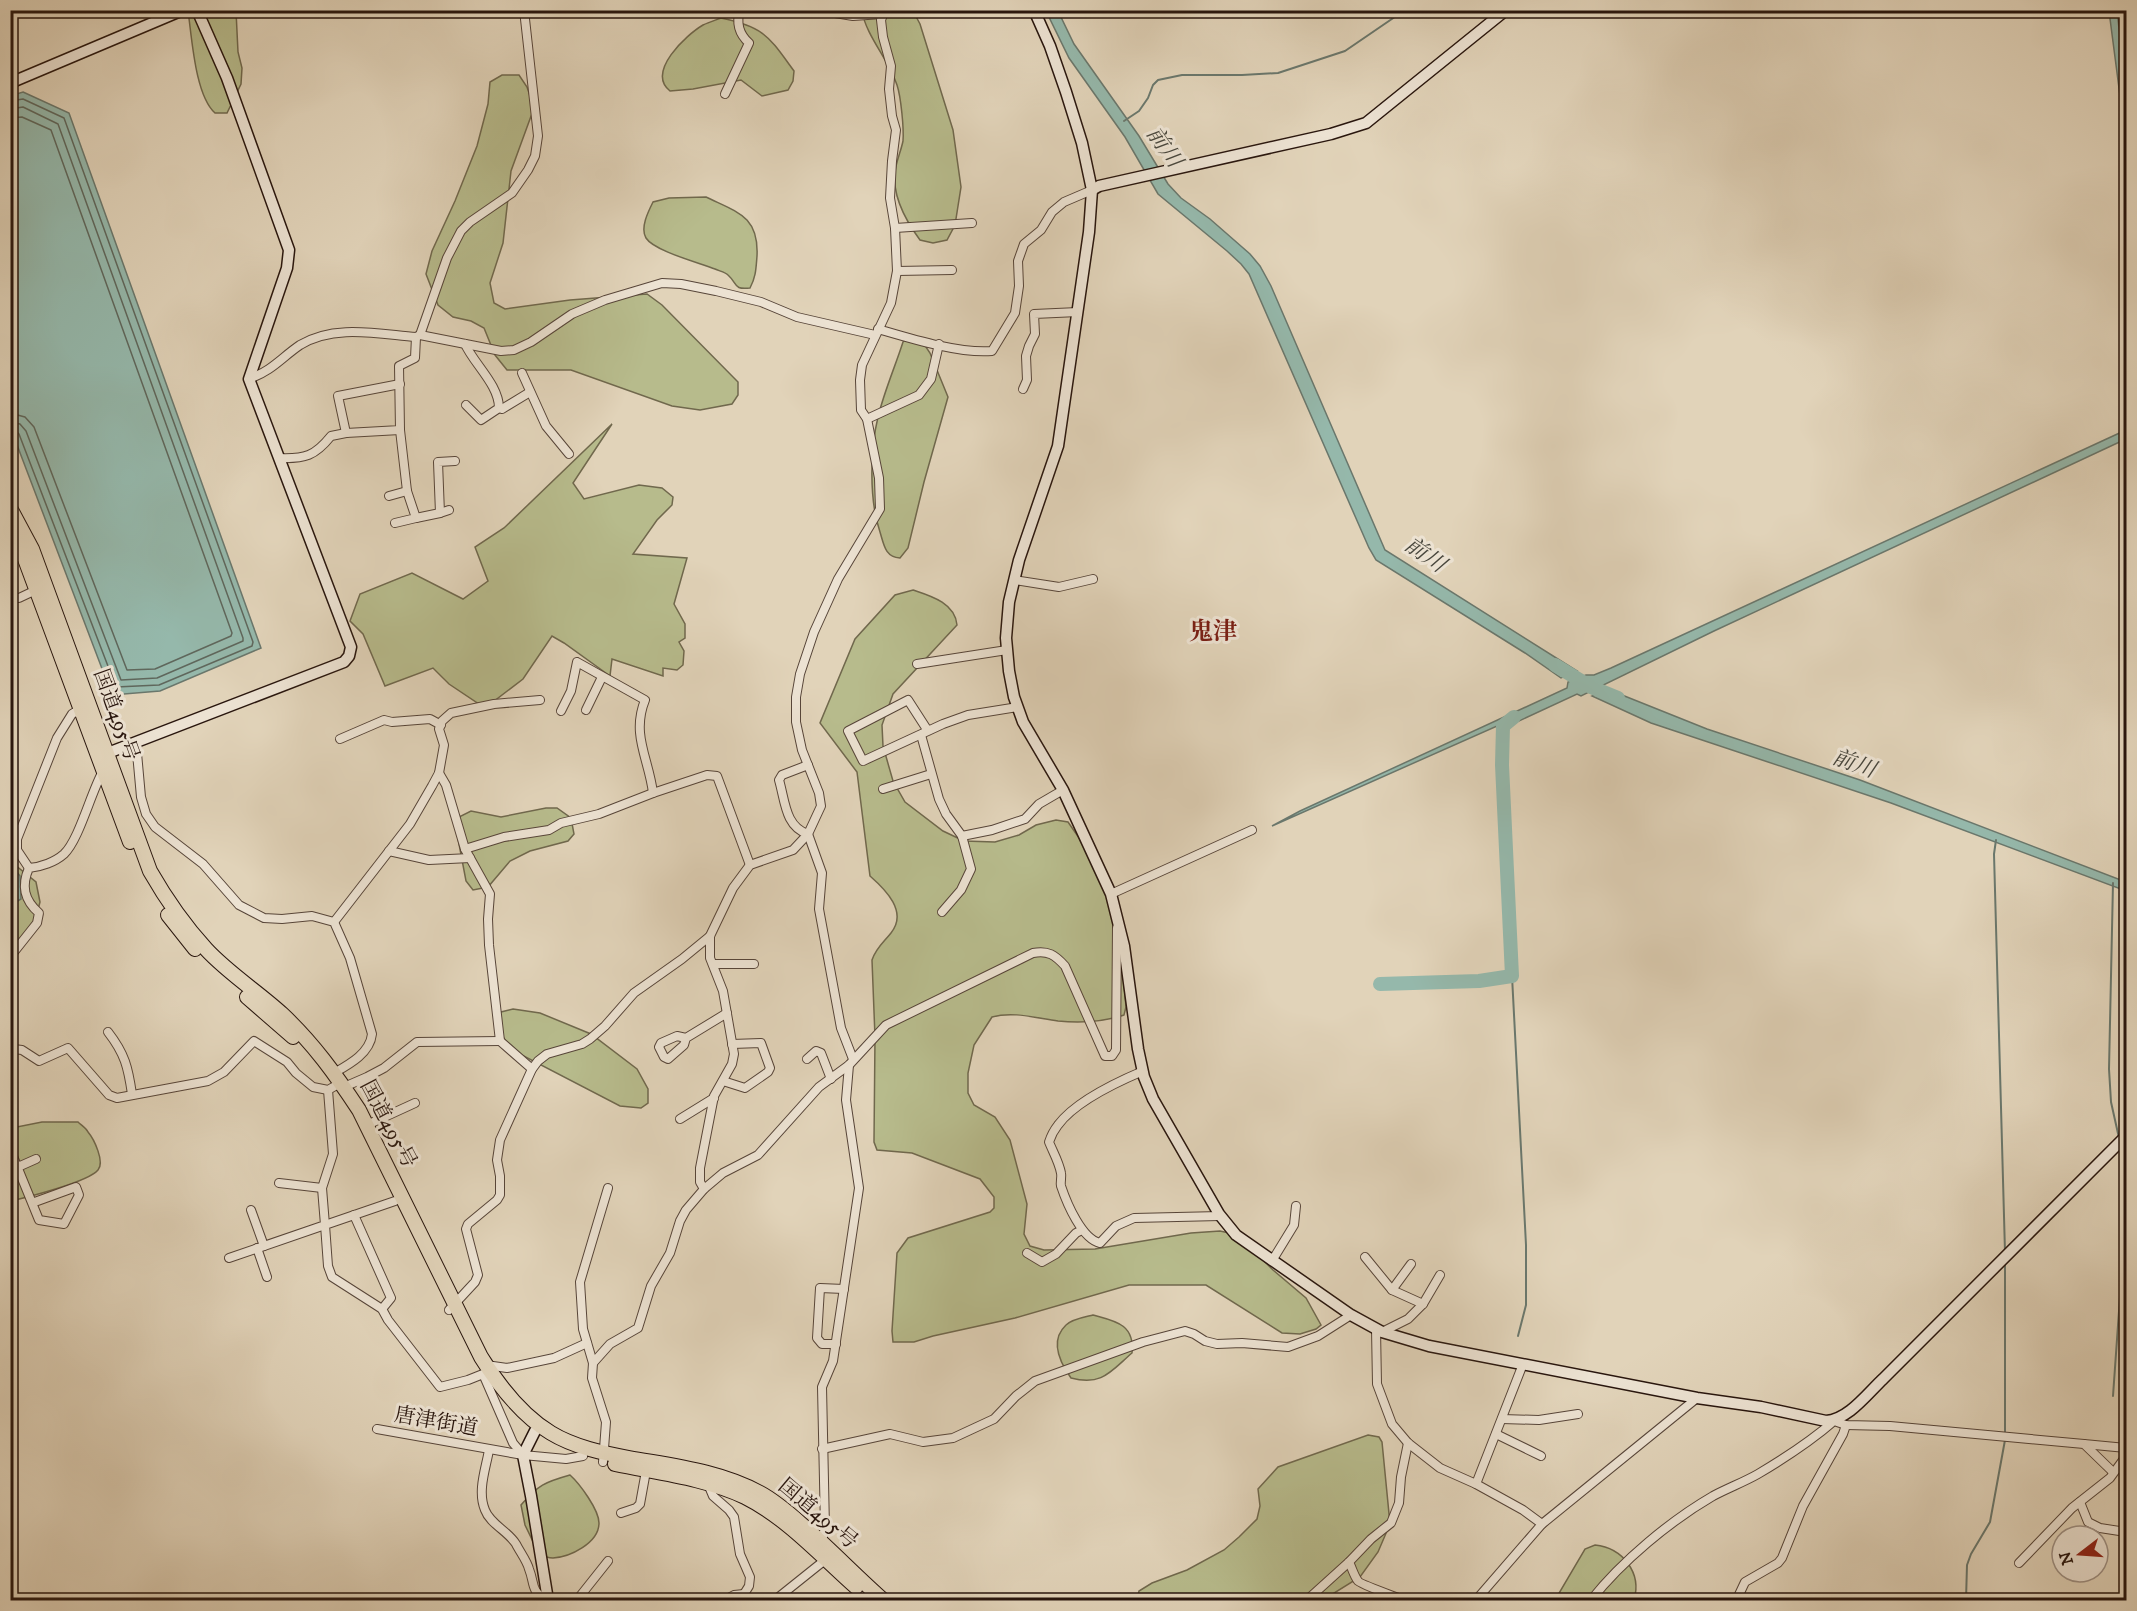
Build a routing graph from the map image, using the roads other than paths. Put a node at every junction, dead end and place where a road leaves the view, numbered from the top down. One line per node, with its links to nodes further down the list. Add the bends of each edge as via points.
1 (183, 10): 11 (street)
2 (197, 10): 24 (street, via 289,250 287,268)
3 (524, 10): 20 (street, via 538,136 535,156 512,193 461,231)
4 (740, 10): 12 (street, via 739,28 749,43)
5 (817, 10): 9 (street, via 853,16)
6 (1034, 10): 13 (street, via 1072,112)
7 (1506, 10): 13 (street, via 1366,123)
8 (2124, 10): 10 (street)
9 (884, 12): 15 (street, via 881,20 891,66 896,129 890,198)
10 (2127, 33)
11 (10, 83)
12 (725, 94)
13 (1092, 190): 18 (street); 22 (street, via 1064,202 1024,244 1018,261 1015,312 992,351)
14 (972, 223): 15 (street)
15 (895, 228): 17 (street)
16 (952, 270): 17 (street)
17 (897, 271): 19 (street, via 891,303)
18 (1078, 312): 26 (street, via 1035,314 1035,334 1026,356 1027,381); 43 (street, via 1058,446)
19 (876, 332): 21 (street, via 797,317 739,296 662,283 572,314 514,350); 22 (street); 30 (street, via 860,380 861,410)
20 (418, 336): 21 (street); 24 (street, via 326,334 298,346 266,373); 25 (street, via 415,358 399,366)
21 (465, 344): 29 (street, via 499,400)
22 (939, 344): 30 (street, via 932,379 919,395)
23 (522, 373): 27 (street)
24 (249, 379): 34 (street)
25 (400, 384): 31 (street); 32 (street, via 338,396)
26 (1023, 389)
27 (530, 392): 29 (street); 33 (street, via 546,426)
28 (466, 405): 29 (street, via 481,420)
29 (499, 408)
30 (867, 418): 59 (street, via 879,478 880,509 838,579 800,674 796,722)
31 (400, 429): 32 (street); 36 (street)
32 (346, 433): 34 (street, via 330,436 319,451 296,459)
33 (569, 454)
34 (279, 458): 57 (street, via 351,647 349,656 344,662)
35 (455, 461): 39 (street, via 438,462 445,512)
36 (407, 491): 37 (street); 39 (street)
37 (389, 496)
38 (10, 508): 58 (highway, 国道495号, via 32,549)
39 (416, 518): 40 (street)
40 (395, 523)
41 (10, 529): 44 (highway, 国道495号)
42 (1093, 579): 43 (street, via 1059,587)
43 (1014, 580): 46 (street)
44 (36, 590): 45 (street); 51 (highway, 国道495号)
45 (10, 598)
46 (1007, 650): 47 (street); 50 (street)
47 (917, 664)
48 (602, 677): 52 (street); 53 (street, via 577,662 571,691); 65 (street, via 645,700 639,716 641,744)
49 (540, 700): 54 (street, via 451,713)
50 (1018, 707): 55 (street, via 968,715); 64 (street)
51 (80, 709): 58 (highway, 国道495号); 73 (street, via 72,714 57,738 17,839 17,850)
52 (586, 710)
53 (561, 711)
54 (441, 725): 56 (street, via 430,719 384,720); 61 (street, via 444,745)
55 (924, 733): 55 (street, via 863,761 848,731 908,700); 62 (street)
56 (340, 739)
57 (136, 742): 58 (street); 77 (street, via 146,814 155,827 203,864 239,905 264,918 312,916)
58 (102, 755): 60 (highway, 国道495号); 94 (highway, 国道495号, via 150,871 165,896 207,950 318,1052)
59 (808, 765): 67 (street, via 821,806); 67 (street, via 782,775 779,780 791,823)
60 (103, 771): 73 (street, via 65,853 49,863); 94 (highway, 国道495号, via 145,880 165,911 200,955 294,1038)
61 (439, 773): 69 (street); 70 (street, via 410,824)
62 (931, 774): 63 (street); 68 (street, via 946,814)
63 (884, 789)
64 (1063, 790): 68 (street, via 1039,804 1025,819); 74 (street)
65 (653, 793): 69 (street, via 549,830 504,837); 72 (street, via 707,775 717,776)
66 (1251, 830): 74 (street)
67 (808, 834): 72 (street, via 793,850); 89 (street, via 822,873 819,909)
68 (962, 836): 75 (street, via 971,869 961,890)
69 (465, 849): 71 (street)
70 (389, 850): 71 (street, via 429,860); 77 (street)
71 (470, 858): 85 (street, via 490,894 489,945)
72 (750, 865): 78 (street, via 733,888)
73 (29, 868): 79 (street, via 24,887 26,900 39,913 37,923)
74 (1111, 894): 76 (street)
75 (942, 912)
76 (1118, 918): 89 (street, via 1116,1050 1112,1056 1105,1056 1065,966 1041,951 1002,966 886,1025); 91 (street)
77 (334, 922): 94 (street, via 350,958 372,1034 366,1050)
78 (710, 936): 80 (street); 90 (street, via 634,993 590,1039 546,1054)
79 (10, 957)
80 (713, 964): 81 (street); 82 (street)
81 (754, 964)
82 (727, 1013): 84 (street); 86 (street)
83 (108, 1032): 95 (street, via 121,1048)
84 (686, 1038)
85 (500, 1041): 90 (street); 94 (street, via 417,1042 368,1077)
86 (732, 1044): 93 (street, via 732,1064); 93 (street, via 761,1043 770,1068 745,1088)
87 (10, 1052): 95 (street, via 22,1050 39,1061 68,1048 109,1095 117,1098)
88 (807, 1059): 92 (street, via 816,1051 821,1053)
89 (851, 1062): 92 (street); 124 (street, via 846,1100 859,1188)
90 (532, 1069): 127 (street, via 500,1140 500,1195 466,1229 478,1275)
91 (1143, 1071): 113 (street, via 1153,1099); 115 (street, via 1068,1114 1049,1142 1062,1174 1061,1186)
92 (831, 1078): 107 (street, via 758,1155 723,1173)
93 (723, 1082): 96 (street)
94 (335, 1084): 95 (street, via 313,1087 287,1062 254,1041 224,1072 208,1081); 99 (highway, 国道495号); 105 (street, via 333,1154); 108 (highway, 国道495号)
95 (132, 1094)
96 (714, 1098): 98 (street); 107 (street, via 700,1168)
97 (415, 1103): 99 (street)
98 (680, 1119)
99 (367, 1125): 127 (highway, 国道495号)
100 (2127, 1136): 139 (street, via 1883,1379)
101 (10, 1149): 103 (street)
102 (36, 1160): 103 (street)
103 (18, 1167): 109 (street)
104 (279, 1183): 105 (street)
105 (322, 1188): 114 (street)
106 (608, 1188): 131 (street, via 580,1282)
107 (704, 1189): 133 (street, via 680,1221 670,1253 651,1286 638,1328 610,1344)
108 (395, 1201): 112 (street); 127 (highway, 国道495号)
109 (32, 1203): 109 (street, via 39,1220 64,1224 79,1195 76,1187)
110 (1296, 1206): 120 (street, via 1294,1225)
111 (251, 1209): 116 (street)
112 (354, 1215): 114 (street); 128 (street, via 391,1298)
113 (1220, 1216): 115 (street, via 1134,1218 1116,1226 1100,1243); 120 (street, via 1236,1235)
114 (325, 1225): 116 (street); 128 (street, via 332,1277)
115 (1082, 1230): 117 (street, via 1042,1262)
116 (260, 1247): 119 (street); 123 (street)
117 (1027, 1253)
118 (1365, 1257): 125 (street)
119 (229, 1258)
120 (1272, 1261): 129 (street)
121 (1411, 1264): 125 (street)
122 (1440, 1275): 126 (street)
123 (267, 1277)
124 (844, 1289): 132 (street); 132 (street, via 820,1288 817,1338 822,1344)
125 (1392, 1290): 126 (street)
126 (1423, 1304): 130 (street, via 1408,1319)
127 (453, 1307): 135 (highway, 国道495号)
128 (382, 1309): 135 (street, via 440,1387 468,1380)
129 (1351, 1315): 130 (street); 147 (street, via 1318,1336 1288,1347 1217,1344 1185,1331 1035,1381 994,1419 953,1438 923,1442 890,1434)
130 (1379, 1330): 134 (street, via 1429,1346); 144 (street, via 1377,1384 1392,1424)
131 (587, 1343): 133 (street); 135 (street, via 554,1358)
132 (836, 1344): 147 (street, via 822,1387)
133 (593, 1363): 153 (street, via 592,1378 606,1422)
134 (1524, 1364): 136 (street); 138 (street)
135 (485, 1370): 142 (highway, 国道495号, via 494,1391); 149 (street, via 513,1443); 153 (highway, 国道495号, via 535,1422)
136 (1697, 1398): 139 (street); 160 (street)
137 (1578, 1414): 138 (street, via 1539,1420)
138 (1502, 1419): 143 (street)
139 (1834, 1421): 140 (street); 178 (street, via 1795,1451 1712,1497 1666,1529 1633,1555)
140 (1846, 1425): 145 (street); 168 (street, via 1803,1506 1782,1558 1745,1582)
141 (377, 1429): 148 (street, 唐津街道)
142 (535, 1431): 149 (street); 150 (highway, 国道495号)
143 (1496, 1434): 151 (street); 157 (street)
144 (1408, 1443): 157 (street, via 1440,1468); 165 (street, via 1399,1503 1391,1523)
145 (2084, 1444): 146 (street); 155 (street)
146 (2127, 1448)
147 (822, 1449): 162 (street, via 825,1528)
148 (489, 1450): 149 (street, 唐津街道); 169 (street, via 482,1495 485,1510 516,1544 533,1587 538,1596)
149 (523, 1455): 150 (street, 唐津街道, via 566,1459); 169 (street)
150 (582, 1456): 153 (highway, 国道495号)
151 (1541, 1456)
152 (2127, 1456): 155 (street)
153 (603, 1457): 154 (highway, 国道495号); 162 (highway, 国道495号, via 700,1470 730,1479 761,1493)
154 (646, 1471): 156 (highway, 国道495号); 159 (street, via 640,1504)
155 (2113, 1472): 158 (street)
156 (708, 1484): 163 (highway, 国道495号, via 745,1497 767,1510); 167 (street, via 713,1496 734,1517 740,1554 750,1577)
157 (1476, 1484): 160 (street)
158 (2080, 1502): 161 (street, via 2088,1522); 166 (street)
159 (621, 1513)
160 (1542, 1524): 177 (street)
161 (2127, 1532)
162 (820, 1541): 163 (street); 174 (highway, 国道495号)
163 (825, 1560): 172 (street); 173 (highway, 国道495号)
164 (608, 1562): 170 (street)
165 (1349, 1562): 175 (street); 176 (street, via 1358,1582)
166 (2019, 1563)
167 (747, 1597): 171 (street, via 734,1595)
168 (1737, 1599)
169 (547, 1600)
170 (577, 1600)
171 (725, 1600)
172 (775, 1600)
173 (871, 1600)
174 (883, 1600)
175 (1307, 1600)
176 (1404, 1600)
177 (1476, 1600)
178 (1591, 1600)

